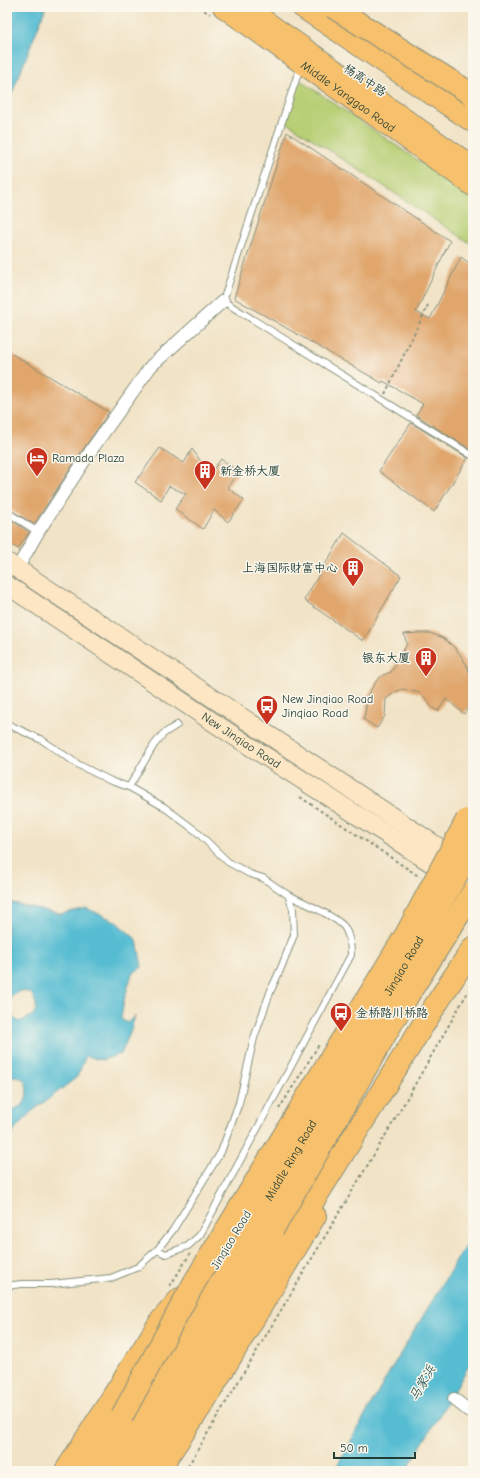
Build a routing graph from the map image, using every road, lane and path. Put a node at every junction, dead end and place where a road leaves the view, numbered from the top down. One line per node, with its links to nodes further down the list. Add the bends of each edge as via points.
1 (223, 7): 7 (main road, Middle Yanggao Road)
2 (244, 7): 12 (highway)
3 (258, 7): 11 (highway, 杨高中路)
4 (303, 7): 10 (highway)
5 (321, 7): 6 (main road)
6 (338, 11): 8 (highway, bridge); 9 (main road, via 415,70)
7 (301, 63): 13 (main road, Middle Yanggao Road); 14 (lane)
8 (473, 95)
9 (473, 105)
10 (473, 121)
11 (473, 150)
12 (473, 168)
13 (473, 186)
14 (223, 301): 16 (lane); 19 (street, via 151,366 92,449)
15 (428, 305): 16 (path)
16 (382, 400): 17 (lane)
17 (473, 456)
18 (7, 512): 19 (lane)
19 (38, 532): 20 (street)
20 (10, 575): 28 (street, New Jinqiao Road); 29 (street, New Jinqiao Road, via 234,736 436,866)
21 (7, 724): 23 (lane, via 42,740 78,765)
22 (176, 724): 23 (lane, via 154,745)
23 (129, 787): 30 (lane, via 164,807 196,831 228,862 263,878)
24 (473, 809): 32 (highway, bridge)
25 (473, 826): 28 (main road)
26 (473, 836): 32 (highway, bridge)
27 (473, 847): 44 (highway, Middle Ring Road, bridge, via 260,1213)
28 (468, 865): 29 (main road)
29 (464, 889): 31 (street, New Jinqiao Road); 42 (main road, Jinqiao Road, via 351,1045 200,1291); 45 (highway, Middle Ring Road, bridge, via 408,995 273,1229)
30 (288, 895): 36 (lane, via 293,909 294,935 254,1038 239,1103 221,1152 173,1230); 36 (lane, via 319,909 344,926 350,941 351,955 200,1235 188,1246 166,1254)
31 (473, 898)
32 (407, 933): 37 (highway, bridge)
33 (473, 948): 46 (highway)
34 (473, 955): 47 (main road, via 203,1405)
35 (473, 983): 48 (path, via 394,1121)
36 (157, 1250): 38 (lane, via 138,1267 111,1278)
37 (194, 1283): 41 (highway, bridge, via 161,1321); 43 (highway, bridge, via 122,1416)
38 (7, 1286)
39 (454, 1399): 40 (street)
40 (473, 1414)
41 (66, 1471)
42 (80, 1471)
43 (99, 1471)
44 (103, 1471)
45 (127, 1471)
46 (146, 1471)
47 (159, 1471)
48 (185, 1471)

